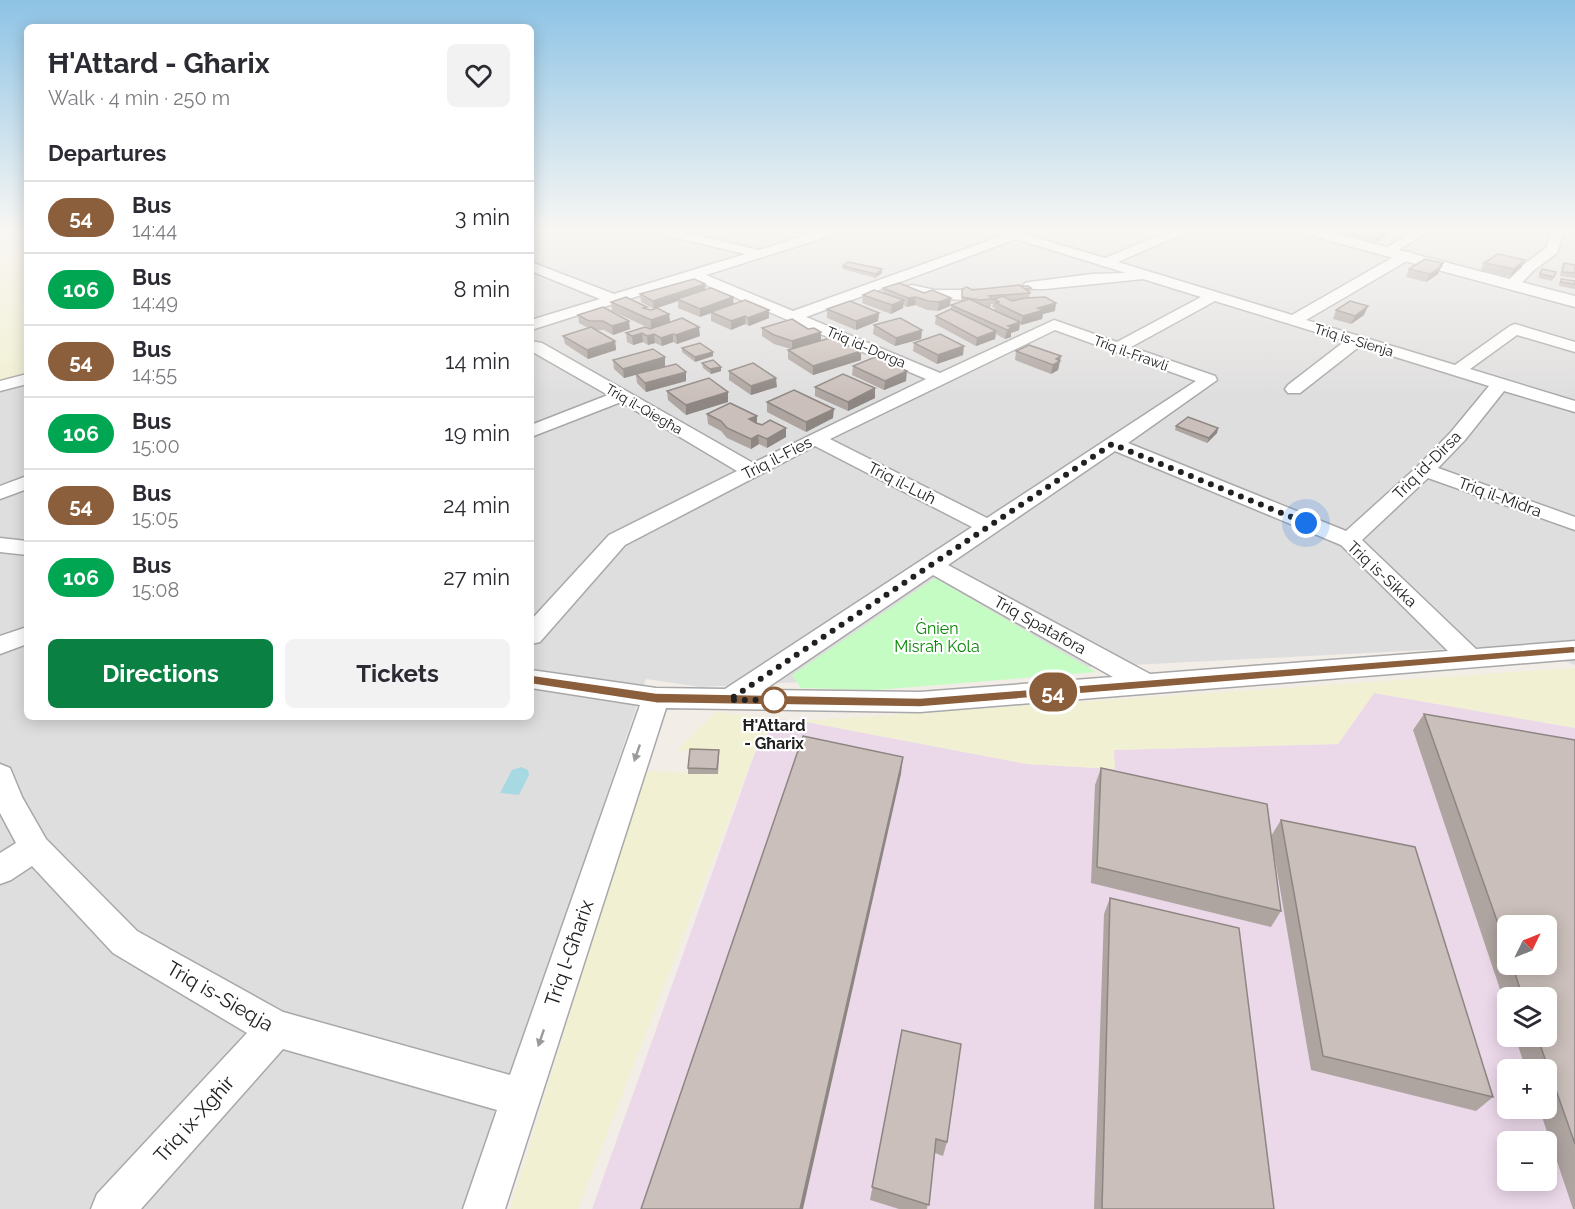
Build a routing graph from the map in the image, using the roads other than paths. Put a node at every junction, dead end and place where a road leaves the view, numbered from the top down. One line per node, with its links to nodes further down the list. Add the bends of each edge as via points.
1 (579, 285): 13 (street)
2 (656, 285): 13 (street)
3 (720, 285): 15 (street, Triq id-Dorga)
4 (878, 285): 15 (street)
5 (902, 285): 11 (street, via 924,294)
6 (1041, 285): 10 (street)
7 (1184, 285): 12 (street, Triq is-Sienja)
8 (1354, 285): 16 (street)
9 (1514, 285): 14 (street)
10 (1030, 286)
11 (981, 294)
12 (1215, 295): 16 (street, Triq is-Sienja); 22 (street)
13 (613, 299): 17 (street)
14 (1575, 302)
15 (795, 316): 25 (street, Triq id-Dorga)
16 (1293, 321): 19 (street, Triq is-Sienja)
17 (535, 324)
18 (1054, 325): 22 (street, Triq il-Frawli); 25 (street, Triq il-Fies)
19 (1356, 341): 23 (street, Triq is-Sienja); 28 (street)
20 (534, 347): 29 (street, Triq il-Qiegħa)
21 (1575, 347): 23 (street, via 1515,329)
22 (1118, 348): 33 (street, Triq il-Frawli, via 1209,380)
23 (1457, 371): 26 (street, Triq is-Sienja)
24 (24, 379): 27 (street)
25 (940, 379): 32 (street, Triq il-Fies)
26 (1500, 384): 30 (street, Triq is-Sienja); 34 (street, Triq id-Dirsa)
27 (0, 386)
28 (1294, 389)
29 (621, 396): 31 (street); 35 (street, Triq il-Qiegħa)
30 (1575, 407)
31 (534, 430)
32 (815, 438): 35 (street, Triq il-Fies); 39 (street, Triq il-Luħ)
33 (1112, 444): 39 (street); 40 (street, Triq is-Sikka)
34 (1425, 470): 38 (street, Triq il-Midra); 40 (street, Triq id-Dirsa)
35 (752, 471): 44 (street, Triq il-Fies, via 617,540)
36 (24, 481): 37 (street)
37 (0, 493)
38 (1575, 524)
39 (988, 527): 43 (street)
40 (1349, 540): 48 (street, Triq is-Sikka)
41 (0, 545): 42 (street)
42 (24, 548)
43 (932, 565): 50 (street, Triq Spatafora); 52 (street)
44 (534, 633)
45 (24, 636): 46 (street)
46 (0, 645)
47 (1575, 650): 48 (street)
48 (1470, 659): 50 (street)
49 (534, 679): 51 (street)
50 (1148, 685): 52 (street, via 920,702)
51 (656, 698): 52 (street); 57 (street, Triq l-Għarix, one-way to 57)
52 (729, 700)
53 (0, 776): 54 (street, Triq is-Sieqja, via 8,800)
54 (35, 848): 55 (street); 56 (street, Triq is-Sieqja, via 125,942)
55 (0, 870)
56 (276, 1029): 57 (street, Triq is-Sieqja); 58 (street, Triq ix-Xgħir)
57 (520, 1098): 59 (street, Triq l-Għarix)
58 (112, 1209)
59 (484, 1209)

